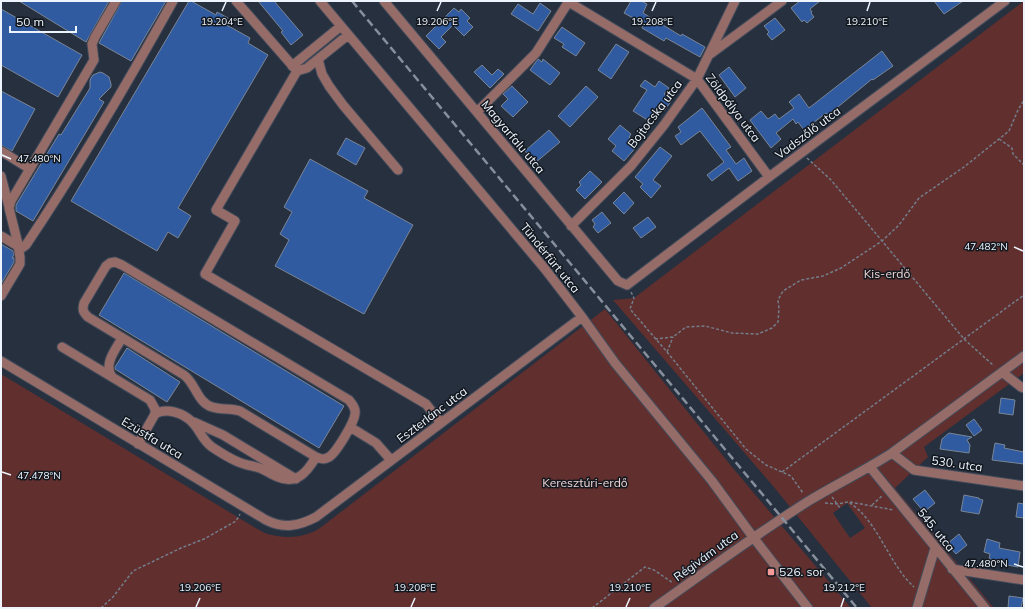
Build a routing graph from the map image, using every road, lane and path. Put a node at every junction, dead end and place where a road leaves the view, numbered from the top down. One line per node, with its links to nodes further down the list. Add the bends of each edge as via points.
1 (116, 1): 22 (street, via 92,44 94,60)
2 (173, 1): 30 (street, via 52,206 26,245 22,248)
3 (236, 1): 14 (street)
4 (320, 1): 10 (street, Tündérfürt utca)
5 (384, 1): 17 (street, Magyarfalu utca)
6 (568, 1): 15 (street, Zöldpálya utca); 17 (street, via 536,52)
7 (735, 1): 12 (street, Bojtocska utca)
8 (782, 1): 12 (street)
9 (1005, 1): 20 (street, Vadszőlő utca)
10 (341, 26): 11 (street, Tündérfürt utca); 14 (street)
11 (348, 35): 13 (street); 34 (street, Tündérfürt utca)
12 (708, 56): 15 (street, Bojtocska utca)
13 (318, 59): 14 (street, via 306,68); 23 (street, via 329,86)
14 (295, 69): 48 (street, via 216,210 235,221 205,274 426,404)
15 (697, 79): 25 (street, Zöldpálya utca); 27 (street, Bojtocska utca, via 631,166)
16 (1024, 100): 18 (path, via 1009,132)
17 (477, 112): 27 (street, Magyarfalu utca)
18 (999, 139): 21 (path, via 1012,148 1012,154); 29 (path, via 920,198 899,225)
19 (1, 151): 22 (street)
20 (801, 153): 25 (street, Vadszőlő utca); 29 (path, via 831,180)
21 (1024, 165)
22 (30, 168): 26 (street, via 12,197)
23 (398, 170)
24 (1, 176): 26 (street)
25 (769, 177): 31 (street, Vadszőlő utca)
26 (9, 208): 30 (street)
27 (572, 226): 31 (street, Magyarfalu utca, via 618,281)
28 (1, 236): 30 (street)
29 (882, 241): 35 (path, via 841,268 823,276 801,280 783,291 778,300 778,322 772,328 758,334 732,334 706,326 686,327); 38 (path)
30 (18, 246): 33 (street, via 20,264)
31 (627, 285): 37 (path, via 634,298 630,309)
32 (1024, 295): 38 (path)
33 (1, 296)
34 (582, 317): 48 (street, Eszterlánc utca); 68 (street, Tündérfürt utca, via 615,363 708,475)
35 (673, 336): 37 (path); 40 (path)
36 (122, 338): 44 (street, via 109,363 108,369); 49 (street, via 88,317 82,308 106,266 115,262 348,400 353,405 355,413); 52 (street, via 184,375 200,398 212,407 240,411)
37 (655, 339): 40 (path)
38 (964, 339): 43 (path); 55 (path)
39 (62, 347): 44 (street)
40 (667, 352): 55 (path, via 746,449 766,465)
41 (1024, 356): 43 (street)
42 (1, 362): 50 (street, Ezüstfa utca)
43 (1002, 372): 45 (street); 51 (street)
44 (112, 377): 46 (street, via 150,400 155,409)
45 (1024, 388)
46 (154, 414): 47 (street, via 166,410 176,412); 50 (street)
47 (192, 422): 56 (street, via 223,435); 56 (street, via 205,442 236,462 262,469 278,478)
48 (441, 423): 53 (street, Eszterlánc utca)
49 (350, 427): 52 (street, via 334,453 328,458); 53 (street, via 376,443)
50 (138, 444): 64 (street, Ezüstfa utca)
51 (892, 453): 54 (street); 57 (street, 530. utca, via 914,470)
52 (316, 457): 56 (street, via 309,468)
53 (391, 460): 67 (street, Eszterlánc utca, via 316,517)
54 (870, 467): 58 (street, 545. utca); 59 (street)
55 (782, 472): 60 (path, via 791,476)
56 (296, 479)
57 (1024, 486)
58 (888, 490): 63 (path); 66 (street, 545. utca)
59 (827, 491): 60 (street); 62 (path)
60 (809, 501): 62 (path); 68 (street)
61 (848, 502): 62 (path); 63 (path); 73 (path, via 867,519 904,578)
62 (837, 504): 65 (path)
63 (872, 505): 66 (path)
64 (243, 507): 67 (street, Ezüstfa utca, via 272,523); 74 (path, via 236,521 204,539 133,571)
65 (840, 508)
66 (906, 511): 69 (street, 545. utca)
67 (293, 526)
68 (753, 537): 72 (street, Régivám utca); 77 (street, Tündérfürt utca)
69 (934, 548): 70 (street, 545. utca); 73 (street)
70 (952, 569): 71 (street); 79 (street, 545. utca)
71 (1024, 580)
72 (679, 590): 75 (path, via 654,570 645,567); 76 (street, Régivám utca)
73 (922, 590): 78 (street)
74 (101, 608)
75 (592, 608)
76 (654, 608)
77 (808, 608)
78 (917, 608)
79 (985, 608)

